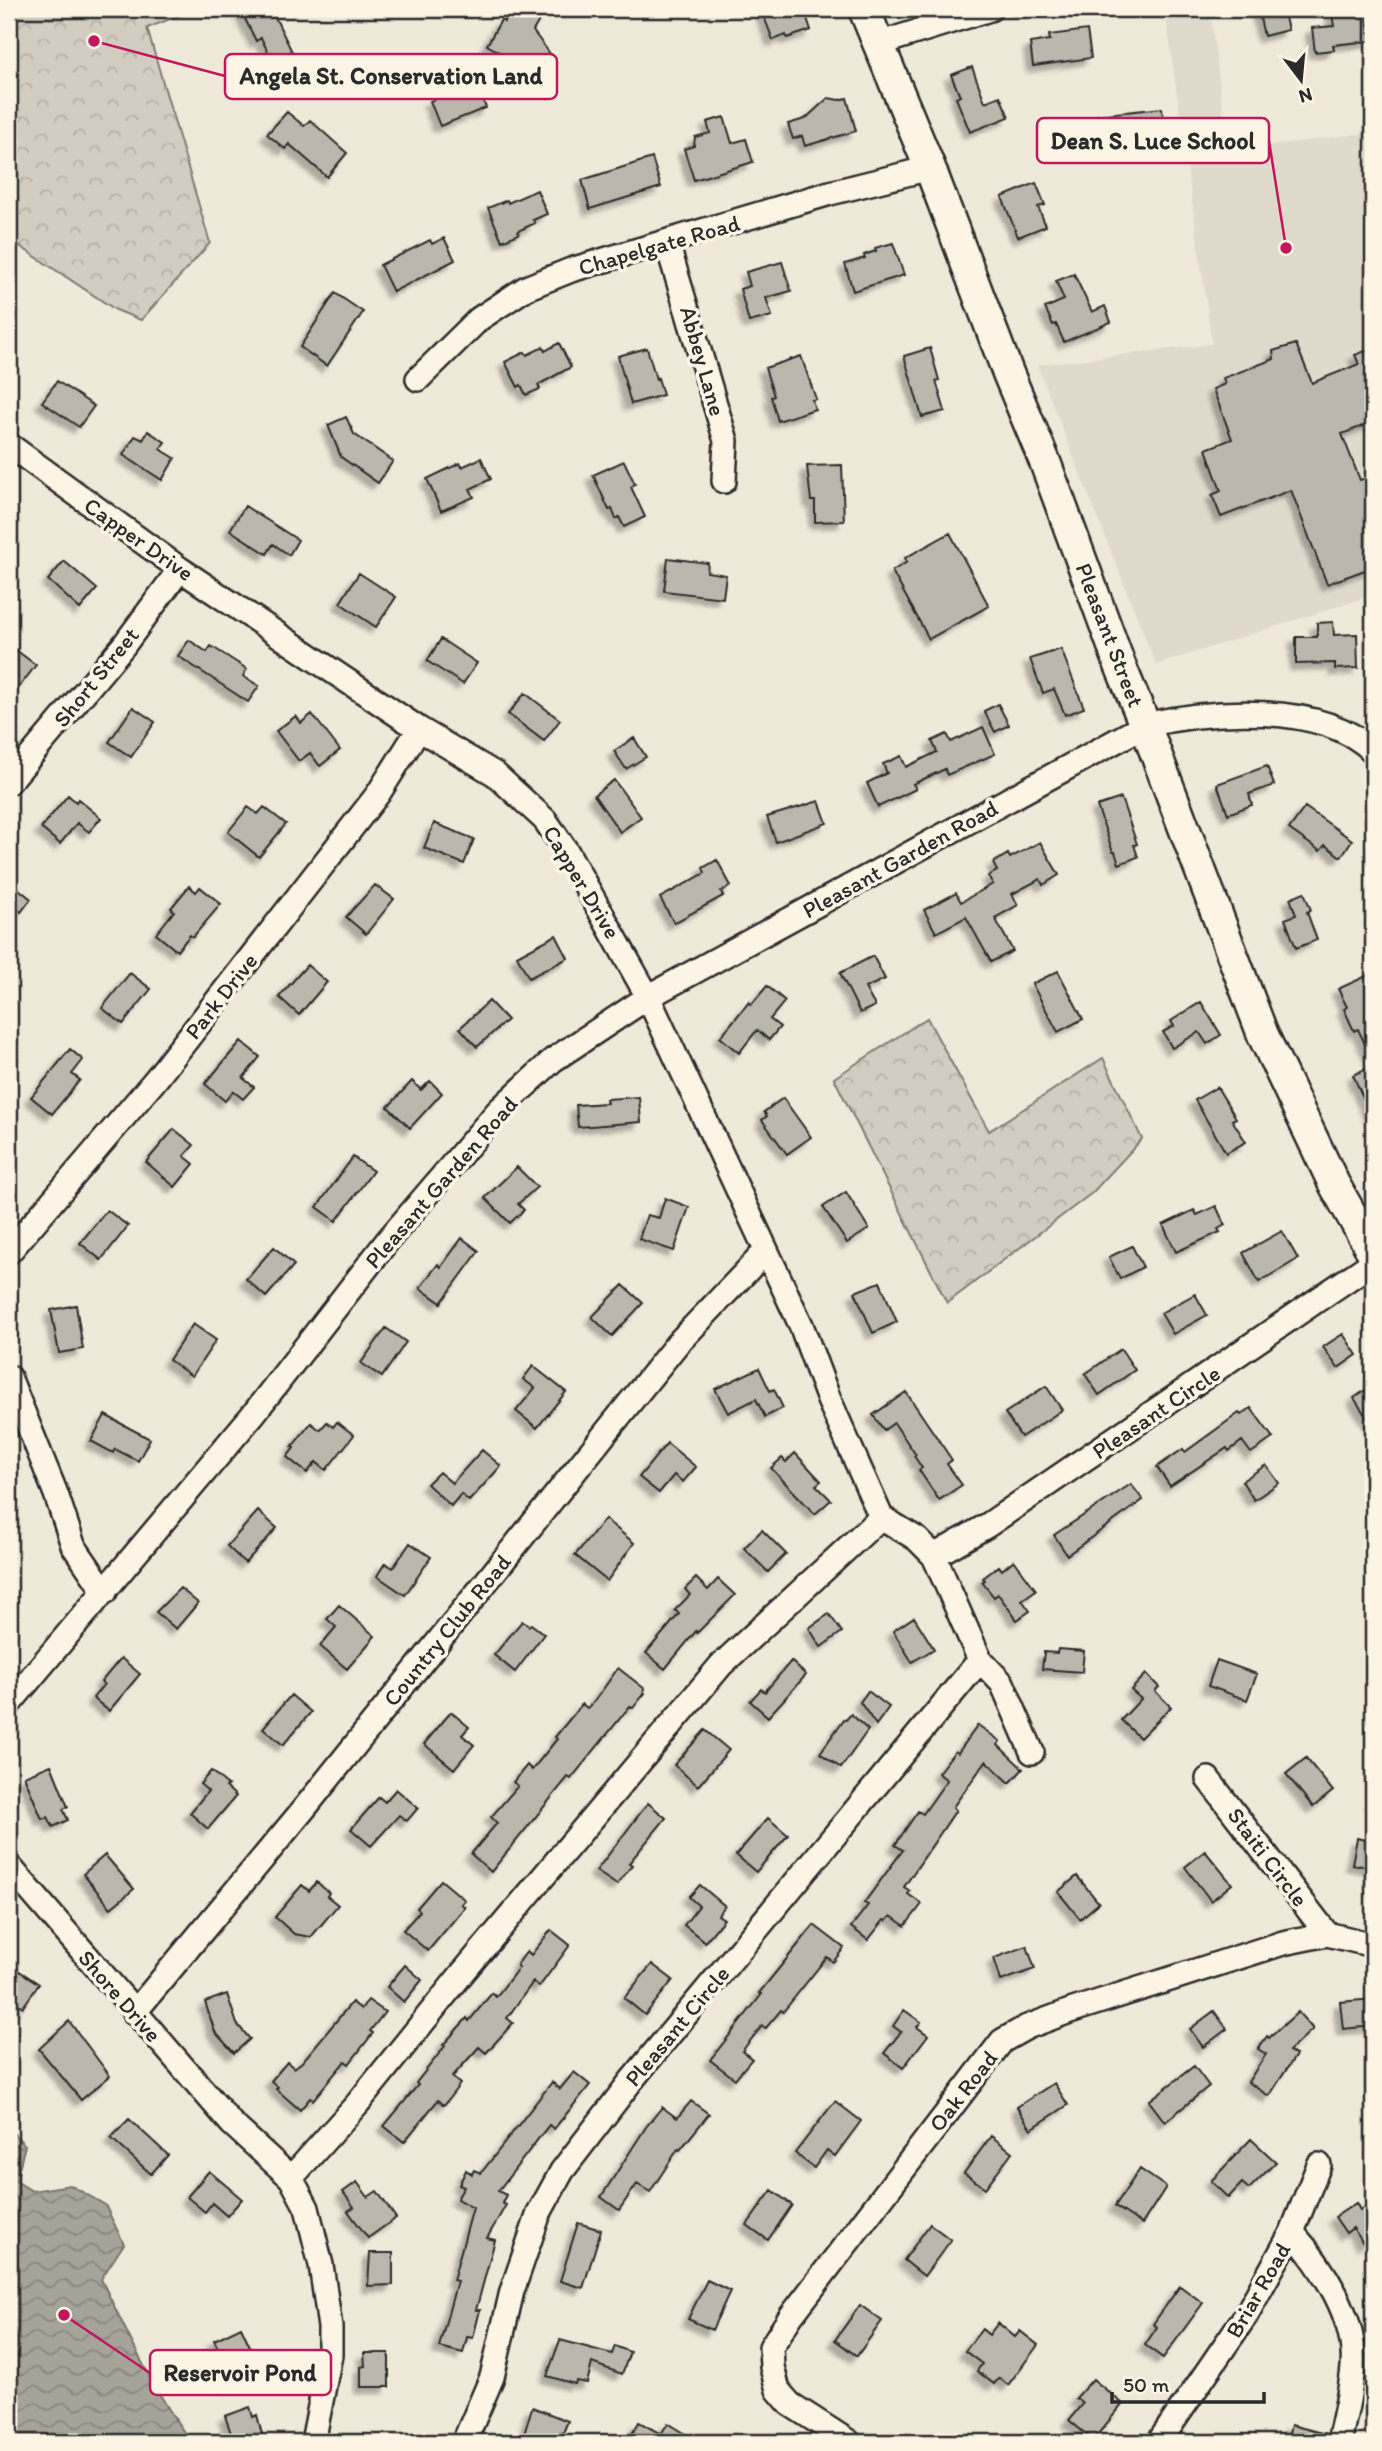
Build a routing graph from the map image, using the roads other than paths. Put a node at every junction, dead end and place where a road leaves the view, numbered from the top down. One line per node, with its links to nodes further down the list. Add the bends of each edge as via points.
1 (864, 9): 3 (main road, Pleasant Street)
2 (989, 9): 3 (street)
3 (878, 44): 4 (main road, Pleasant Street)
4 (930, 168): 5 (street, Chapelgate Road); 10 (main road, Pleasant Street)
5 (667, 243): 6 (street, Chapelgate Road, via 526,288 479,319); 8 (street, Abbey Lane, via 726,441)
6 (418, 379)
7 (9, 446): 9 (street, Capper Drive)
8 (724, 481)
9 (180, 569): 11 (street, Capper Drive); 13 (street, Short Street, via 124,645)
10 (1145, 725): 12 (street, Pleasant Garden Road, via 1224,712 1271,715 1321,722 1361,739); 14 (street, Pleasant Garden Road); 17 (main road, Pleasant Street, via 1263,1035 1334,1184)
11 (419, 729): 14 (street, Capper Drive, via 495,774 545,820); 15 (street, Park Drive, via 378,794 165,1068)
12 (1373, 751)
13 (9, 782)
14 (648, 997): 16 (street, Capper Drive); 22 (street, Pleasant Garden Road, via 554,1060 498,1111 388,1240 255,1412)
15 (9, 1252)
16 (765, 1252): 20 (street, Capper Drive, via 801,1325); 30 (street, Country Club Road, via 677,1344)
17 (1373, 1253)
18 (1373, 1262): 21 (street, Pleasant Circle, via 988,1525)
19 (9, 1377): 22 (street, via 73,1545)
20 (881, 1517): 21 (street, via 917,1539); 32 (street, via 722,1665)
21 (934, 1556): 23 (street)
22 (105, 1592): 24 (street, Pleasant Garden Road)
23 (980, 1660): 25 (street, via 1002,1683); 35 (street, Pleasant Circle, via 631,2081 562,2171 539,2213 512,2291 492,2377)
24 (9, 1704)
25 (1032, 1752)
26 (1208, 1779): 28 (street, Staiti Circle)
27 (9, 1866): 30 (street, Shore Drive)
28 (1327, 1934): 29 (street, Oak Road); 36 (street, Oak Road, via 1283,1943 1070,2011 1002,2041 771,2347 778,2390 790,2404)
29 (1373, 1945)
30 (134, 2013): 32 (street, Shore Drive, via 232,2124)
31 (1319, 2165): 33 (street, Briar Road)
32 (291, 2178): 34 (street, via 307,2208 330,2327 330,2355)
33 (1293, 2232): 37 (street, Briar Road, via 1246,2315); 38 (street, via 1315,2258 1337,2297 1350,2337 1353,2366)
34 (313, 2442)
35 (464, 2442)
36 (849, 2442)
37 (1159, 2442)
38 (1339, 2442)

